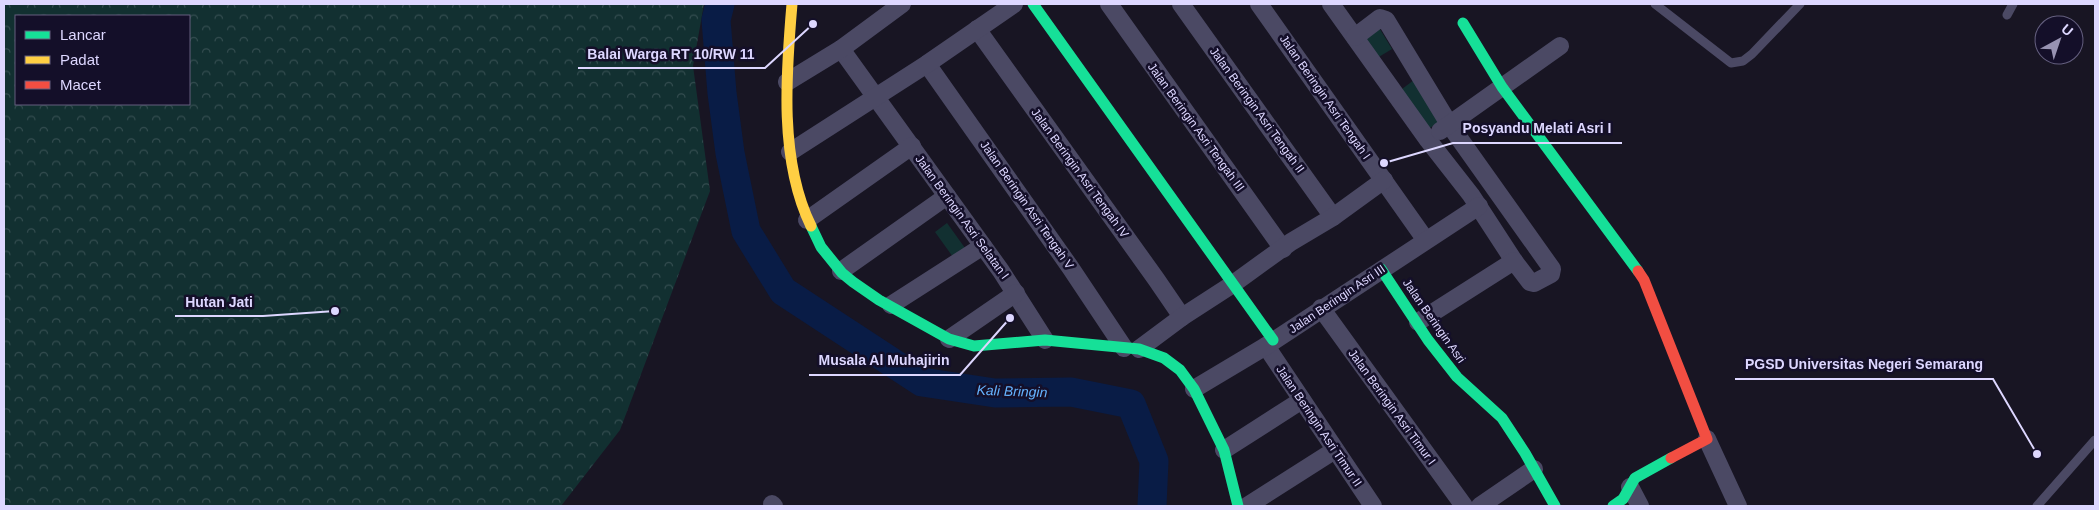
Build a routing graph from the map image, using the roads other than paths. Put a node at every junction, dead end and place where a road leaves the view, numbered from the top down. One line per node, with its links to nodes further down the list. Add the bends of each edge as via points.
1 (792, 4): 19 (street)
2 (902, 4): 17 (street)
3 (1014, 4): 14 (street)
4 (1033, 4): 38 (street)
5 (1109, 4): 34 (street, Jalan Beringin Asri Tengah III)
6 (1181, 4): 30 (street, Jalan Beringin Asri Tengah II)
7 (1259, 4): 26 (street, Jalan Beringin Asri Tengah I)
8 (1332, 4): 15 (street)
9 (1655, 4): 10 (lane, via 1731,63 1743,61 1752,54)
10 (1800, 4)
11 (2013, 4): 12 (lane)
12 (2007, 15)
13 (1463, 23): 20 (street)
14 (977, 29): 18 (street); 42 (street, Jalan Beringin Asri Tengah IV)
15 (1355, 37): 22 (street, via 1380,18 1386,20); 23 (street)
16 (1560, 46): 20 (street)
17 (841, 49): 19 (street); 21 (street, Jalan Beringin Asri Selatan I)
18 (927, 64): 21 (street); 47 (street, Jalan Beringin Asri Tengah V)
19 (787, 82): 25 (street)
20 (1502, 87): 22 (street); 50 (street, via 1644,280)
21 (877, 97): 24 (street, Jalan Beringin Asri Selatan I); 25 (street)
22 (1449, 124): 23 (street); 27 (street)
23 (1428, 140): 29 (street)
24 (912, 146): 28 (street, Jalan Beringin Asri Selatan I); 31 (street)
25 (790, 152): 31 (street)
26 (1384, 180): 30 (street); 32 (street, Jalan Beringin Asri Tengah I)
27 (1490, 182): 29 (street, Jalan Beringin Asri III); 35 (street, via 1552,271 1539,281 1530,282)
28 (947, 196): 33 (street, Jalan Beringin Asri Selatan I); 37 (street)
29 (1475, 200): 32 (street, Jalan Beringin Asri III); 35 (street)
30 (1333, 217): 34 (street)
31 (807, 220): 37 (street)
32 (1425, 240): 36 (street, Jalan Beringin Asri III)
33 (983, 246): 39 (street, Jalan Beringin Asri Selatan I); 40 (street)
34 (1283, 249): 38 (street)
35 (1514, 261): 43 (street)
36 (1381, 269): 41 (street, Jalan Beringin Asri III); 43 (street, Jalan Beringin Asri)
37 (841, 271): 40 (street, via 858,287)
38 (1233, 284): 42 (street); 46 (street)
39 (1016, 293): 44 (street); 45 (street, Jalan Beringin Asri Selatan I)
40 (890, 305): 44 (street)
41 (1321, 308): 46 (street, Jalan Beringin Asri III); 59 (street, Jalan Beringin Asri Timur I)
42 (1182, 317): 47 (street)
43 (1418, 322): 54 (street, Jalan Beringin Asri, via 1457,377 1502,418)
44 (950, 339): 45 (street, via 974,346)
45 (1045, 340): 47 (street)
46 (1269, 343): 48 (street, Jalan Beringin Asri III); 49 (street, Jalan Beringin Asri Timur II)
47 (1131, 348): 48 (street, via 1164,358)
48 (1194, 389): 52 (street)
49 (1302, 400): 52 (street); 53 (street, Jalan Beringin Asri Timur II)
50 (1706, 439): 55 (street, via 1635,478); 64 (street)
51 (2095, 440): 65 (lane)
52 (1224, 450): 56 (street)
53 (1335, 450): 57 (street); 58 (street, Jalan Beringin Asri Timur II)
54 (1534, 469): 60 (street); 61 (street, Jalan Beringin Asri)
55 (1630, 487): 62 (street, via 1623,499); 63 (street)
56 (1238, 506)
57 (1247, 506)
58 (1372, 506)
59 (1464, 506)
60 (1480, 506)
61 (1554, 506)
62 (1613, 506)
63 (1640, 506)
64 (1738, 506)
65 (2037, 506)

